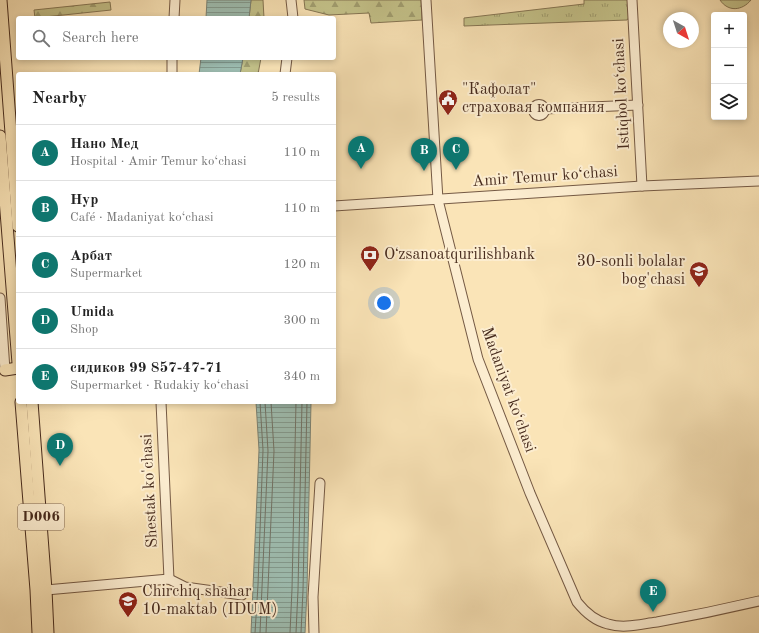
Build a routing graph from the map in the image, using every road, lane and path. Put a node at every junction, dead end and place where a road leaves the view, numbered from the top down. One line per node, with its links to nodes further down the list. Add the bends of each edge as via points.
1 (1, 0): 17 (main road)
2 (175, 0): 6 (street)
3 (292, 0): 7 (street)
4 (426, 0): 18 (street, Madaniyat ko‘chasi)
5 (632, 0): 12 (street, Istiqbol ko‘chasi)
6 (174, 16)
7 (293, 16)
8 (172, 60): 10 (street)
9 (287, 60): 11 (street)
10 (172, 72)
11 (285, 72)
12 (638, 105): 13 (street); 16 (street, Istiqbol ko‘chasi)
13 (544, 109)
14 (0, 136): 21 (main road)
15 (759, 181): 16 (street, Amir Temur ko‘chasi)
16 (642, 186): 18 (street, Amir Temur ko‘chasi)
17 (16, 199)
18 (438, 200): 19 (street, Amir Temur ko‘chasi); 32 (street, Madaniyat ko‘chasi, via 478,359 530,493 577,602 590,615 609,625 630,626 694,616)
19 (336, 206)
20 (0, 298): 23 (street)
21 (16, 338)
22 (16, 368): 23 (main road)
23 (3, 370): 24 (street)
24 (16, 373)
25 (21, 404): 33 (main road, D006)
26 (32, 404): 30 (main road, D006)
27 (161, 404): 29 (street, Shestak ko'chasi)
28 (320, 483): 35 (street, via 313,597)
29 (169, 580): 30 (street); 31 (street, via 185,587)
30 (46, 590): 34 (main road, D006)
31 (242, 595)
32 (759, 601)
33 (38, 633)
34 (48, 633)
35 (314, 633)

